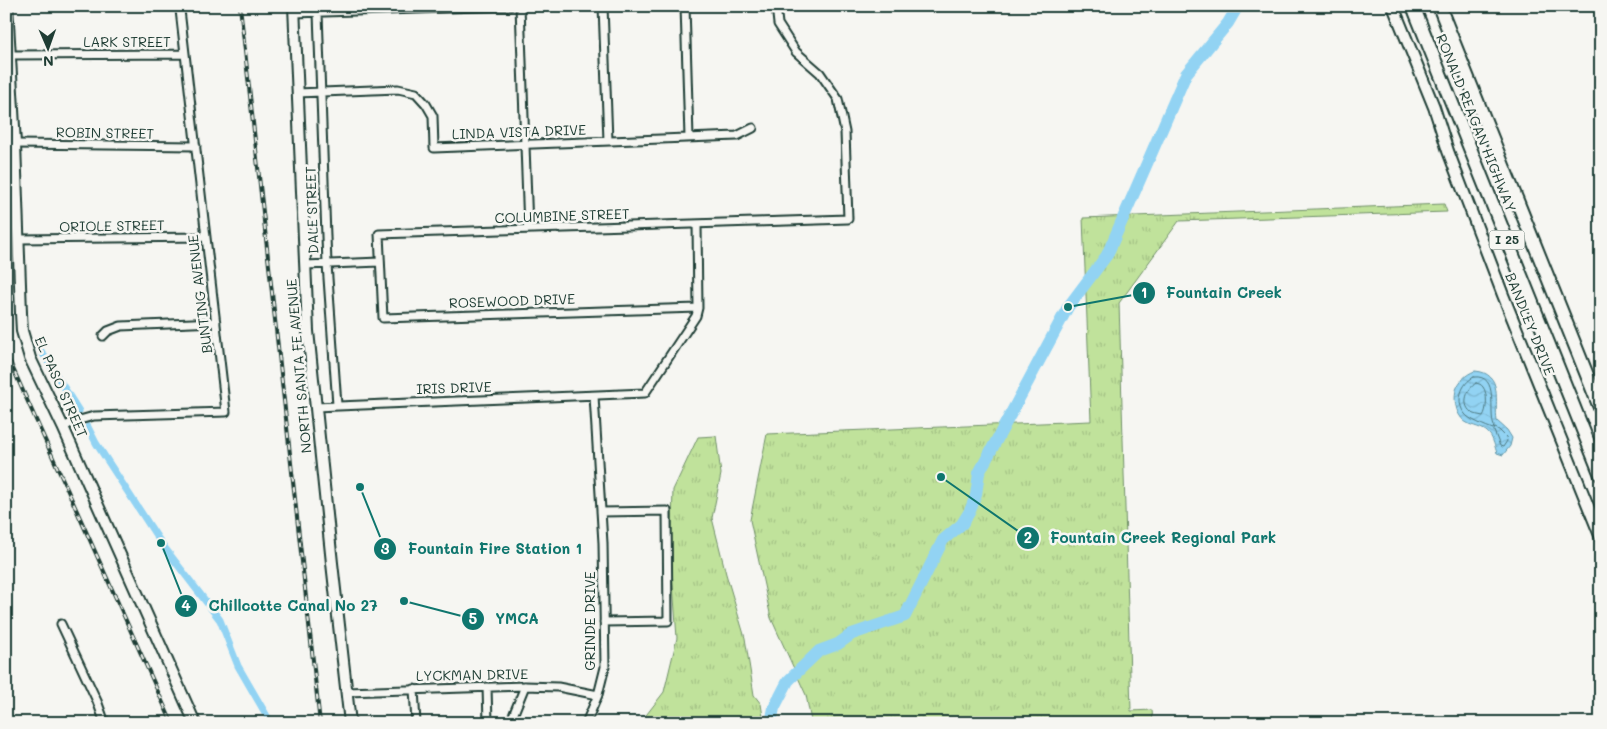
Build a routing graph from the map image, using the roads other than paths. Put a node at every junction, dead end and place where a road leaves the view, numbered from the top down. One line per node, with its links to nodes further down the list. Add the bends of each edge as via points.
1 (7, 6): 14 (main road, EL PASO STREET)
2 (510, 6): 12 (street)
3 (520, 6): 22 (street)
4 (603, 6): 20 (street)
5 (685, 6): 19 (street)
6 (776, 6): 24 (street, COLUMBINE STREET, via 778,24 796,52 820,73 838,99 845,132 848,219)
7 (1393, 6): 41 (main road, BANDLEY DRIVE, via 1503,295)
8 (1413, 6): 39 (highway, RONALD REAGAN HIGHWAY / I 25)
9 (1439, 6): 37 (highway, RONALD REAGAN HIGHWAY / I 25)
10 (180, 10): 13 (street, BUNTING AVENUE)
11 (294, 10): 12 (street); 17 (main road, NORTH SANTA FE AVENUE)
12 (318, 12): 16 (street, DALE STREET)
13 (185, 54): 14 (street, LARK STREET); 23 (street, BUNTING AVENUE)
14 (10, 55): 15 (main road, EL PASO STREET)
15 (9, 85): 21 (main road, EL PASO STREET)
16 (320, 92): 17 (street, LINDA VISTA DRIVE); 22 (street, LINDA VISTA DRIVE, via 398,89 416,93 433,116 434,148); 29 (street, DALE STREET)
17 (297, 93): 30 (main road, NORTH SANTA FE AVENUE)
18 (753, 128): 19 (street, LINDA VISTA DRIVE, via 737,136)
19 (689, 138): 20 (street, LINDA VISTA DRIVE)
20 (608, 141): 22 (street, LINDA VISTA DRIVE)
21 (15, 144): 23 (street, ROBIN STREET); 27 (main road, EL PASO STREET)
22 (525, 144): 25 (street)
23 (196, 146): 26 (street, BUNTING AVENUE)
24 (697, 224): 25 (street, COLUMBINE STREET); 31 (street)
25 (528, 229): 28 (street, COLUMBINE STREET, via 379,234)
26 (206, 237): 27 (street, ORIOLE STREET); 32 (street, BUNTING AVENUE)
27 (19, 239): 38 (main road, EL PASO STREET, via 22,331 30,358)
28 (380, 262): 29 (street); 31 (street, ROSEWOOD DRIVE, via 383,318)
29 (327, 264): 30 (street); 35 (street, DALE STREET)
30 (305, 265): 36 (main road, NORTH SANTA FE AVENUE)
31 (698, 308): 34 (street, IRIS DRIVE, via 696,316 645,393)
32 (216, 322): 33 (street, via 121,326); 38 (street, BUNTING AVENUE, via 226,412 94,416)
33 (104, 336)
34 (594, 396): 35 (street, IRIS DRIVE); 40 (street, GRINDE DRIVE)
35 (337, 405): 36 (street, IRIS DRIVE)
36 (315, 407): 47 (main road, NORTH SANTA FE AVENUE)
37 (1601, 410)
38 (63, 427): 50 (main road, EL PASO STREET)
39 (1601, 474)
40 (601, 512): 42 (street, GRINDE DRIVE); 42 (street, via 666,510 668,621)
41 (1601, 538)
42 (604, 622): 48 (street, GRINDE DRIVE, via 605,667)
43 (61, 624): 49 (street)
44 (526, 686): 45 (street, LYCKMAN DRIVE); 48 (street, LYCKMAN DRIVE); 54 (street)
45 (487, 687): 46 (street, LYCKMAN DRIVE); 53 (street)
46 (414, 689): 47 (street, LYCKMAN DRIVE); 52 (street)
47 (347, 692): 51 (main road, NORTH SANTA FE AVENUE)
48 (598, 695): 55 (street, GRINDE DRIVE)
49 (105, 723)
50 (195, 723)
51 (350, 723)
52 (416, 723)
53 (488, 723)
54 (510, 723)
55 (586, 723)

